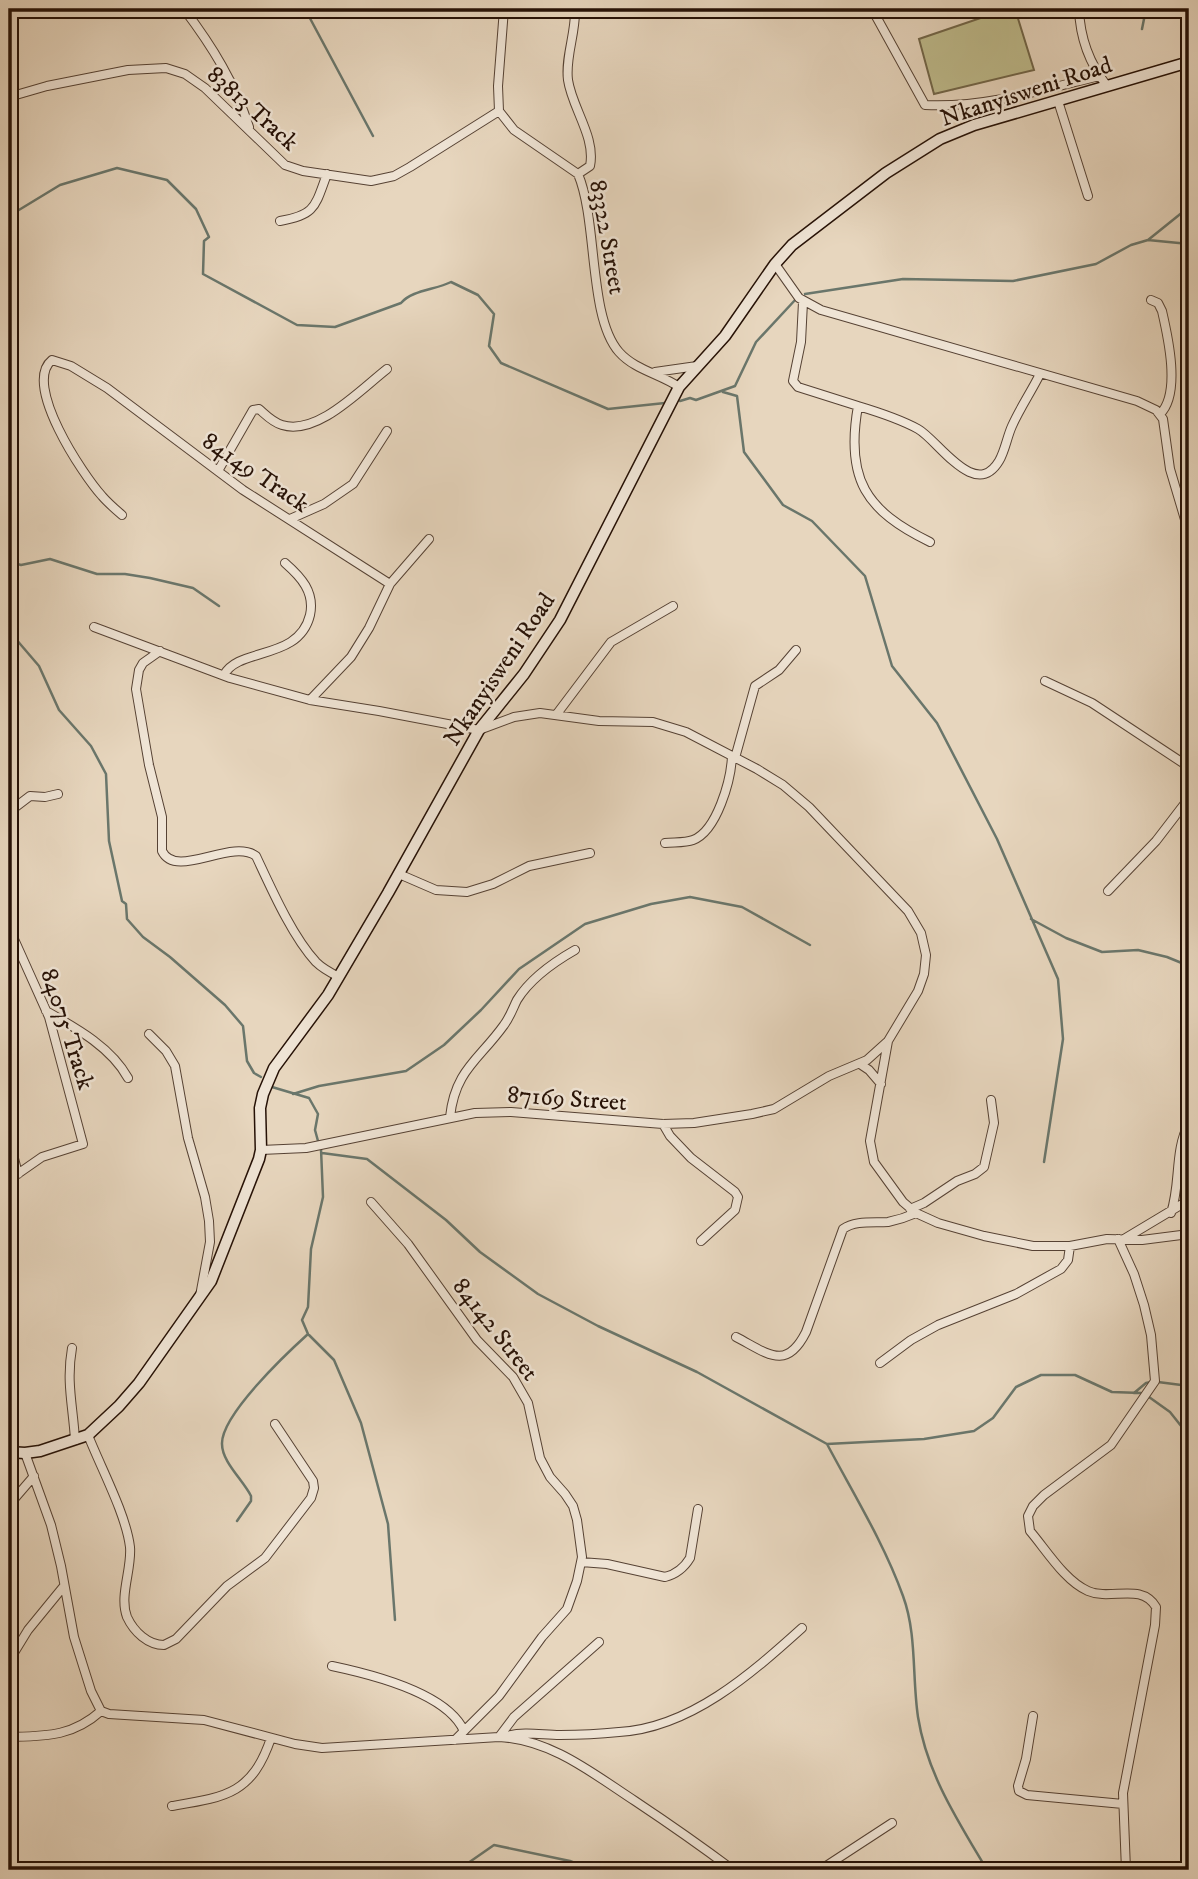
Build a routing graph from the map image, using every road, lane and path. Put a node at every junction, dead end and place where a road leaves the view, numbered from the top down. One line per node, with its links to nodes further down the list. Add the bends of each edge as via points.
1 (184, 9): 12 (street, via 236,89)
2 (504, 9): 11 (street)
3 (575, 9): 14 (street, via 568,80 591,158 590,166)
4 (873, 9): 7 (street, via 925,105 1018,96)
5 (1079, 9): 7 (street, via 1084,46)
6 (1189, 62): 8 (street, Nkanyisweni Road)
7 (1099, 76): 8 (street)
8 (1107, 86): 10 (street, Nkanyisweni Road)
9 (9, 97): 12 (street, 83813 Track, via 128,70 166,68 199,84)
10 (1058, 101): 15 (street); 17 (street, Nkanyisweni Road, via 960,130 915,153 817,225)
11 (499, 111): 13 (street, 83813 Track, via 394,176 372,181); 14 (street, 83322 Street, via 514,130)
12 (250, 130): 13 (street, 83813 Track, via 285,165)
13 (327, 174): 16 (street, via 309,212)
14 (579, 174): 22 (street, 83322 Street, via 606,332 627,360)
15 (1088, 196)
16 (280, 221)
17 (775, 264): 19 (street); 20 (street, Nkanyisweni Road, via 725,336)
18 (1151, 300): 26 (street, via 1162,311 1170,359 1168,404)
19 (803, 302): 23 (street); 25 (street, via 793,381)
20 (697, 366): 22 (street); 24 (street, Nkanyisweni Road)
21 (387, 369): 28 (street, via 314,424 285,426 259,409 253,410)
22 (652, 373): 24 (street, 83322 Street)
23 (1040, 374): 25 (street, via 1000,460 984,473 963,470 917,429); 26 (street, via 1137,401)
24 (679, 387): 44 (street, Nkanyisweni Road, via 560,620)
25 (858, 406): 33 (street, via 854,450 864,489 882,513)
26 (1160, 414): 31 (street)
27 (387, 430): 30 (street, via 353,484)
28 (218, 471): 29 (street, 84149 Track, via 107,388 72,366 52,360 43,375 48,405 88,478); 30 (street, 84149 Track)
29 (122, 515)
30 (290, 519): 35 (street, 84149 Track)
31 (1189, 533)
32 (429, 540): 35 (street)
33 (930, 542)
34 (285, 563): 40 (street, via 303,581 311,600 304,629 294,640 233,665)
35 (390, 584): 42 (street, via 351,657)
36 (673, 606): 43 (street, via 611,642)
37 (94, 627): 39 (street)
38 (796, 650): 45 (street, via 779,670 755,686)
39 (160, 651): 40 (street); 56 (street, via 143,663 136,689 162,817 164,856 183,862 239,850 251,852 306,948 321,967)
40 (224, 675): 42 (street)
41 (1045, 681): 46 (street, via 1092,703)
42 (310, 700): 44 (street)
43 (556, 715): 44 (street, via 526,715); 45 (street, via 664,724)
44 (479, 730): 52 (street, Nkanyisweni Road)
45 (734, 757): 50 (street, via 719,807 704,832 690,841); 59 (street, via 793,793 916,923 924,944 924,974)
46 (1189, 767)
47 (58, 794): 49 (street, via 30,796)
48 (1189, 798): 53 (street)
49 (9, 812)
50 (666, 843)
51 (590, 853): 52 (street, via 529,866 467,892 436,890)
52 (399, 874): 56 (street, Nkanyisweni Road)
53 (1108, 891)
54 (9, 928): 57 (street, 84075 Track)
55 (575, 950): 64 (street, via 551,965 519,998 504,1025 462,1076)
56 (339, 977): 68 (street, Nkanyisweni Road, via 269,1077 260,1108)
57 (46, 1011): 61 (street, via 104,1049); 69 (street, 84075 Track, via 83,1144 42,1157)
58 (149, 1034): 79 (street, via 175,1066 205,1197 210,1242)
59 (888, 1041): 60 (street, 87169 Street); 62 (street)
60 (860, 1064): 62 (street); 66 (street, 87169 Street, via 767,1112)
61 (128, 1078)
62 (881, 1084): 73 (street, via 870,1141 872,1156 886,1181)
63 (991, 1100): 73 (street, via 994,1123 984,1167)
64 (450, 1117): 66 (street, 87169 Street, via 511,1112); 68 (street, 87169 Street, via 317,1146)
65 (1189, 1123): 74 (street, via 1182,1137)
66 (663, 1124): 77 (street, via 678,1146 738,1197 732,1213)
67 (9, 1139): 69 (street)
68 (261, 1150): 79 (street, Nkanyisweni Road, via 219,1263)
69 (18, 1174): 70 (street)
70 (9, 1180)
71 (1189, 1200): 74 (street)
72 (370, 1202): 91 (street, 84142 Street, via 521,1390 540,1458 573,1506)
73 (913, 1211): 78 (street, via 1005,1241); 80 (street, via 891,1221 843,1229 806,1332 792,1354 774,1356)
74 (1171, 1213): 76 (street)
75 (1189, 1234): 76 (street)
76 (1121, 1239): 78 (street); 104 (street, via 1152,1335 1155,1381 1111,1445 1033,1506 1028,1526 1089,1592 1144,1596 1156,1607)
77 (701, 1241)
78 (1070, 1246): 82 (street, via 1061,1269 1016,1294 938,1325)
79 (200, 1299): 84 (street, Nkanyisweni Road, via 139,1383)
80 (736, 1337)
81 (72, 1348): 85 (street, via 68,1389)
82 (880, 1363)
83 (275, 1424): 84 (street, via 313,1481 311,1498 265,1558 227,1586 176,1639 164,1645 146,1640 128,1619 130,1545)
84 (88, 1435): 85 (street, Nkanyisweni Road)
85 (75, 1440): 87 (street, Nkanyisweni Road)
86 (9, 1452): 87 (street, Nkanyisweni Road)
87 (25, 1453): 88 (street)
88 (34, 1476): 89 (street); 92 (street, via 51,1525)
89 (9, 1504)
90 (698, 1509): 91 (street, via 690,1558 673,1575)
91 (581, 1562): 99 (street, 84142 Street, via 567,1609 499,1696)
92 (64, 1586): 95 (street); 97 (street, via 74,1637)
93 (802, 1628): 101 (street, via 737,1682 664,1725 620,1732)
94 (599, 1642): 101 (street, via 514,1717)
95 (9, 1661)
96 (332, 1665): 99 (street, via 428,1699 460,1721)
97 (101, 1711): 100 (street, via 62,1734); 102 (street, via 204,1720)
98 (1034, 1716): 104 (street, via 1019,1791)
99 (464, 1731): 103 (street, 84142 Street)
100 (9, 1737)
101 (501, 1737): 103 (street); 107 (street, via 547,1747 579,1764)
102 (271, 1738): 103 (street, via 322,1748); 105 (street, via 264,1759 241,1786 207,1800)
103 (455, 1740)
104 (1123, 1804): 109 (street)
105 (172, 1806)
106 (892, 1823): 108 (street)
107 (733, 1870)
108 (820, 1870)
109 (1126, 1870)

